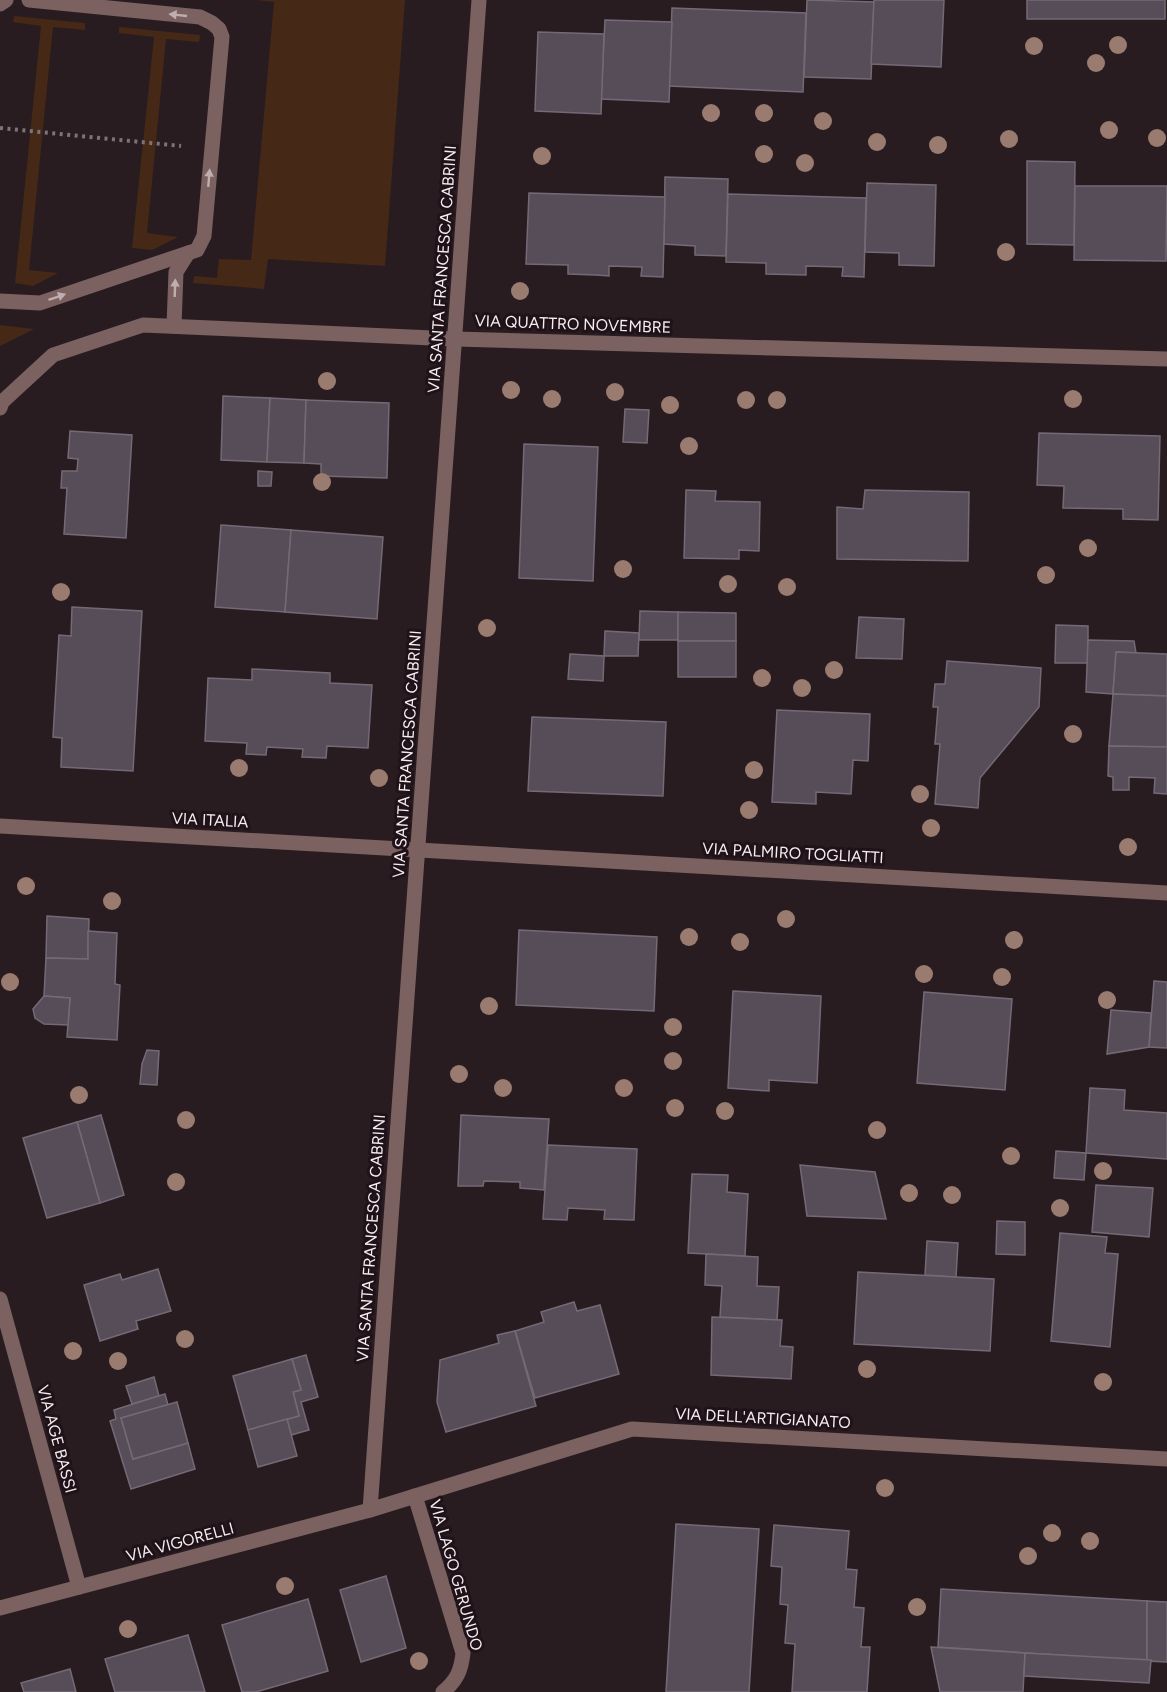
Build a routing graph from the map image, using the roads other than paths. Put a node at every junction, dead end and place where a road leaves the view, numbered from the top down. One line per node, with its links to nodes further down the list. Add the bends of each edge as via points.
1 (6, 0): 4 (street)
2 (29, 0): 5 (street)
3 (479, 0): 9 (street, VIA SANTA FRANCESCA CABRINI)
4 (0, 4)
5 (105, 4): 6 (street, one-way to 5, via 197,250 204,236 222,37 219,29 200,17)
6 (188, 253): 7 (street, one-way to 6, via 40,303); 8 (street, one-way to 6, via 177,272)
7 (0, 301)
8 (174, 326): 9 (street, VIA QUATTRO NOVEMBRE); 11 (street, VIA QUATTRO NOVEMBRE, via 143,325 54,355)
9 (455, 339): 10 (street, VIA QUATTRO NOVEMBRE); 13 (street, VIA SANTA FRANCESCA CABRINI)
10 (1167, 359)
11 (1, 405)
12 (0, 826): 13 (street, VIA ITALIA)
13 (418, 849): 14 (street, VIA PALMIRO TOGLIATTI); 18 (street, VIA SANTA FRANCESCA CABRINI)
14 (1167, 893)
15 (0, 1299): 19 (street, VIA AGE BASSI)
16 (1167, 1459): 17 (street, VIA DELL'ARTIGIANATO, via 632,1429)
17 (415, 1496): 18 (street, VIA DELL'ARTIGIANATO); 21 (street, VIA LAGO GERUNDO, via 463,1653 461,1672)
18 (369, 1510): 19 (street, VIA VIGORELLI)
19 (79, 1587): 20 (street, VIA VIGORELLI)
20 (0, 1608)
21 (443, 1692)

